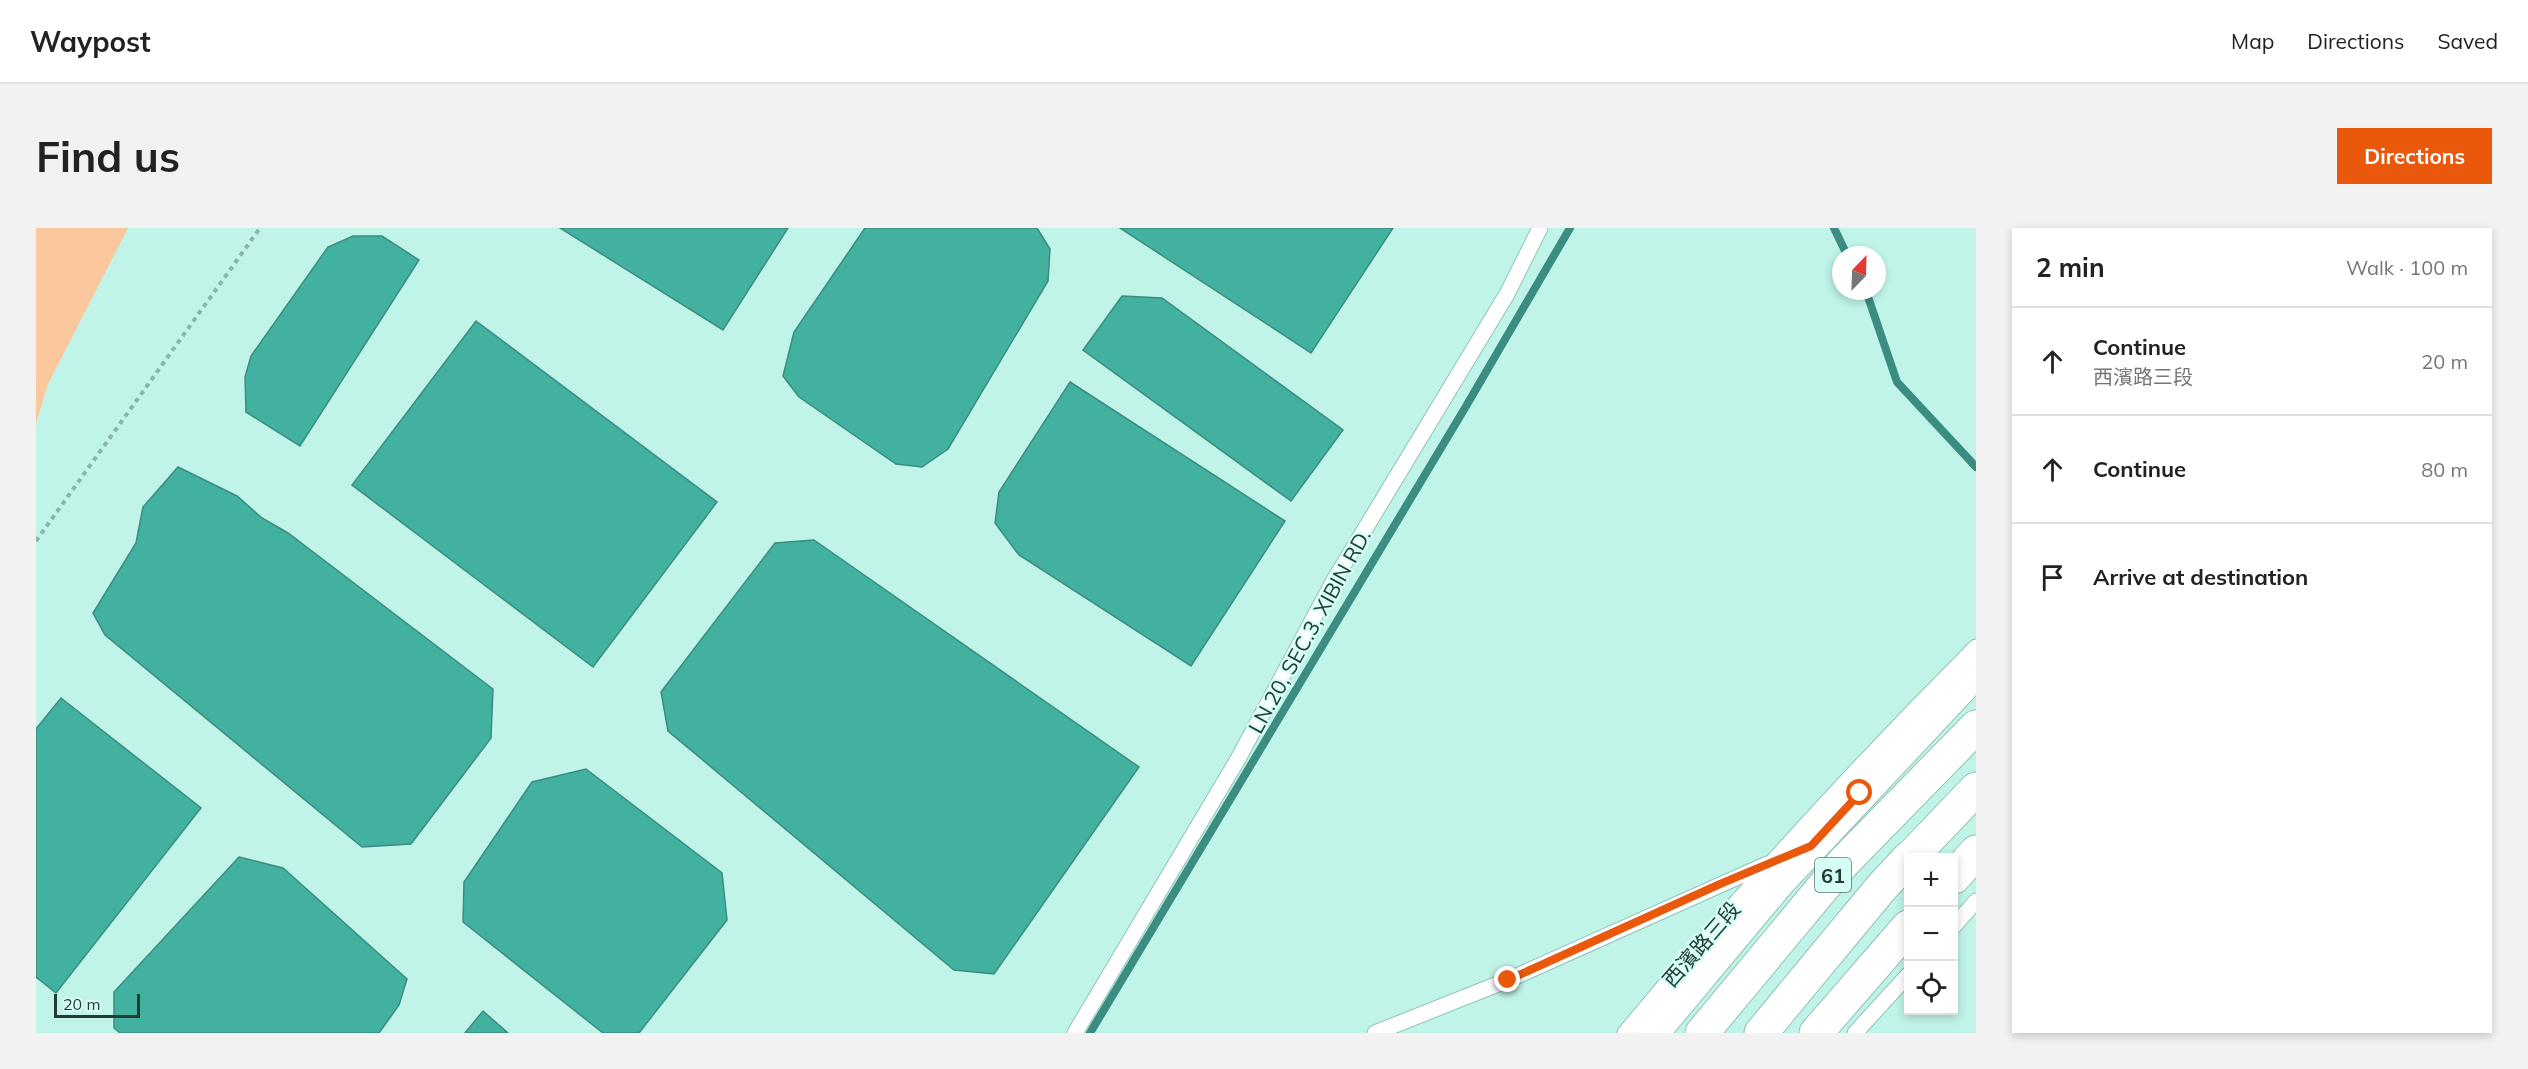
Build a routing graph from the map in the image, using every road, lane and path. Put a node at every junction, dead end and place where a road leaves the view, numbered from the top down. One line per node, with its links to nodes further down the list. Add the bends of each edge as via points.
1 (260, 228): 3 (path)
2 (1540, 228): 18 (lane, LN.20, SEC.3, XIBIN RD., via 1508,294 1333,582 1238,759)
3 (36, 541)
4 (1976, 647): 11 (lane, 西濱路三段)
5 (1976, 671): 8 (main road, 西濱路三段 / 61)
6 (1976, 727): 22 (main road, 61, via 1844,862)
7 (1976, 789): 10 (main road, 61)
8 (1811, 846): 11 (lane); 21 (main road, 西濱路三段 / 61)
9 (1976, 852): 13 (main road)
10 (1914, 853)
11 (1772, 862): 19 (lane, via 1508,980); 20 (lane, 西濱路三段)
12 (1904, 863): 23 (main road, 61)
13 (1958, 872)
14 (1976, 901): 15 (lane)
15 (1958, 921)
16 (1904, 932): 24 (main road)
17 (1904, 979): 25 (lane)
18 (1075, 1033)
19 (1376, 1033)
20 (1625, 1033)
21 (1652, 1033)
22 (1702, 1033)
23 (1761, 1033)
24 (1816, 1033)
25 (1856, 1033)

